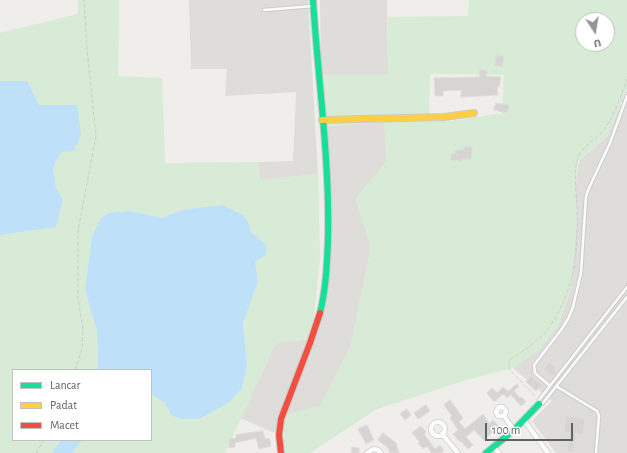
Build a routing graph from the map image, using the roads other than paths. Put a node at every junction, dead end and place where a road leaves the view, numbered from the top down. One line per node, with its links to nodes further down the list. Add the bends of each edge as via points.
1 (313, 3): 2 (lane); 5 (main road)
2 (264, 10)
3 (627, 96): 8 (lane, via 610,143 586,196 581,273 573,307 561,330 534,365 535,373)
4 (474, 113): 5 (main road, via 444,118)
5 (322, 120): 16 (main road, via 328,208 328,248 323,296 319,314 284,409 279,428)
6 (627, 286): 8 (lane)
7 (627, 297): 9 (lane)
8 (550, 386): 10 (lane)
9 (556, 386): 10 (lane, via 543,403); 23 (lane, via 597,411 599,416)
10 (539, 402): 12 (main road)
11 (504, 416): 13 (street)
12 (524, 420): 13 (main road); 22 (street)
13 (514, 430): 15 (main road)
14 (442, 434): 19 (street)
15 (493, 447): 20 (main road); 21 (street)
16 (280, 453)
17 (367, 453): 18 (street, via 373,449)
18 (381, 453)
19 (458, 453)
20 (486, 453)
21 (499, 453)
22 (548, 453)
23 (596, 453)

